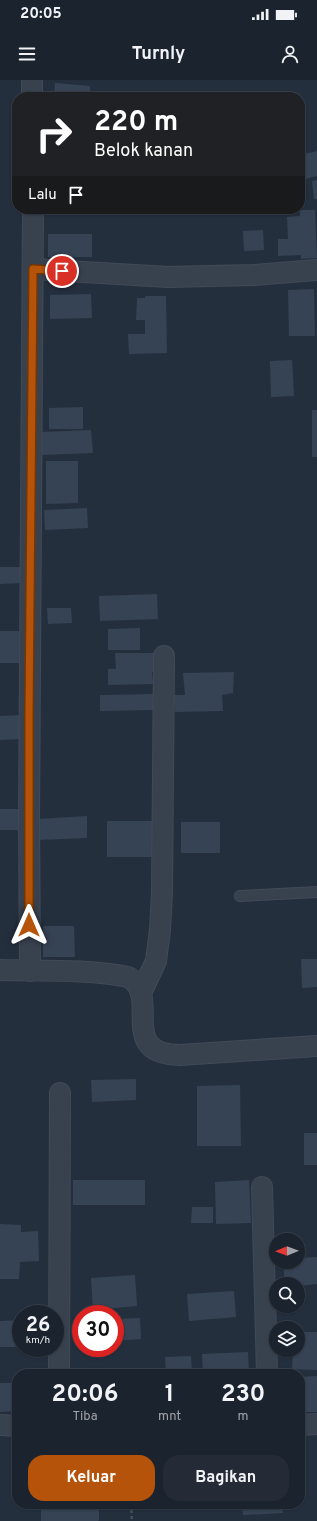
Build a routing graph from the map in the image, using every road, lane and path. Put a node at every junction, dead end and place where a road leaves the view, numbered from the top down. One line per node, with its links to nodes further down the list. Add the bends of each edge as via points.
1 (32, 80): 2 (street)
2 (32, 92)
3 (33, 214): 4 (street)
4 (33, 269): 5 (street, via 168,277 254,275); 10 (street, via 29,692)
5 (317, 270)
6 (164, 656): 11 (street, via 160,930 156,961)
7 (317, 892): 8 (lane)
8 (240, 896)
9 (0, 970): 10 (street)
10 (30, 971): 11 (street, via 126,976)
11 (142, 992): 12 (street, via 146,1039 150,1046 162,1053 180,1055)
12 (317, 1046)
13 (60, 1093): 15 (street)
14 (262, 1187): 16 (street)
15 (59, 1369)
16 (267, 1369)
17 (305, 1424): 18 (street)
18 (317, 1424)
19 (0, 1426): 20 (street)
20 (12, 1426)
21 (131, 1509): 22 (path)
22 (132, 1521)

